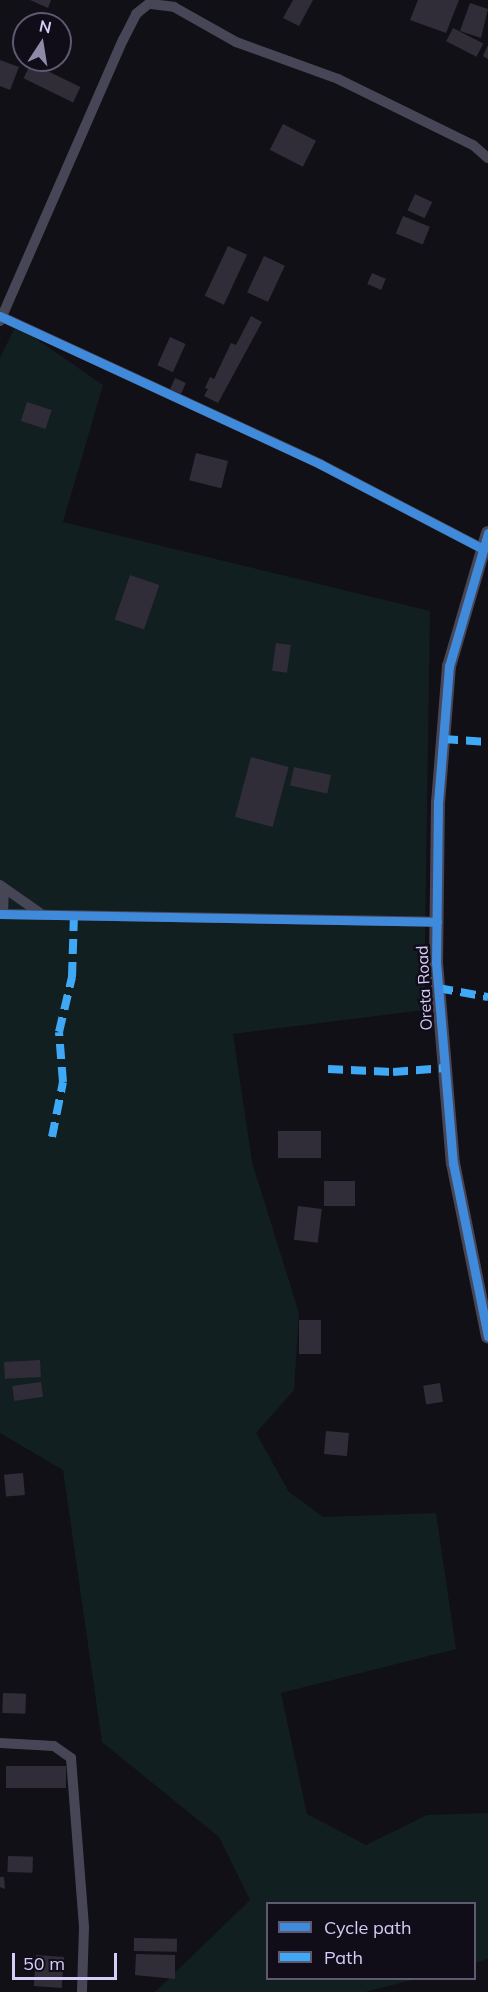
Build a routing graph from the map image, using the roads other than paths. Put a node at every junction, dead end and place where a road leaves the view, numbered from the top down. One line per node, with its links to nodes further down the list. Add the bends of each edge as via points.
1 (152, 2): 2 (street, via 174,7 236,42 338,79 473,146); 3 (street, via 136,14 123,40)
2 (488, 158)
3 (1, 318): 5 (street, via 320,464)
4 (488, 533): 5 (street, Oreta Road)
5 (483, 549): 9 (street, Oreta Road, via 449,666 438,802)
6 (2, 886): 7 (street); 8 (street)
7 (40, 913): 8 (street); 9 (street)
8 (1, 914)
9 (437, 922): 10 (street, Oreta Road, via 436,962 453,1163)
10 (488, 1336)
11 (0, 1743): 12 (street, via 54,1746 71,1758 84,1927)
12 (82, 1992)

